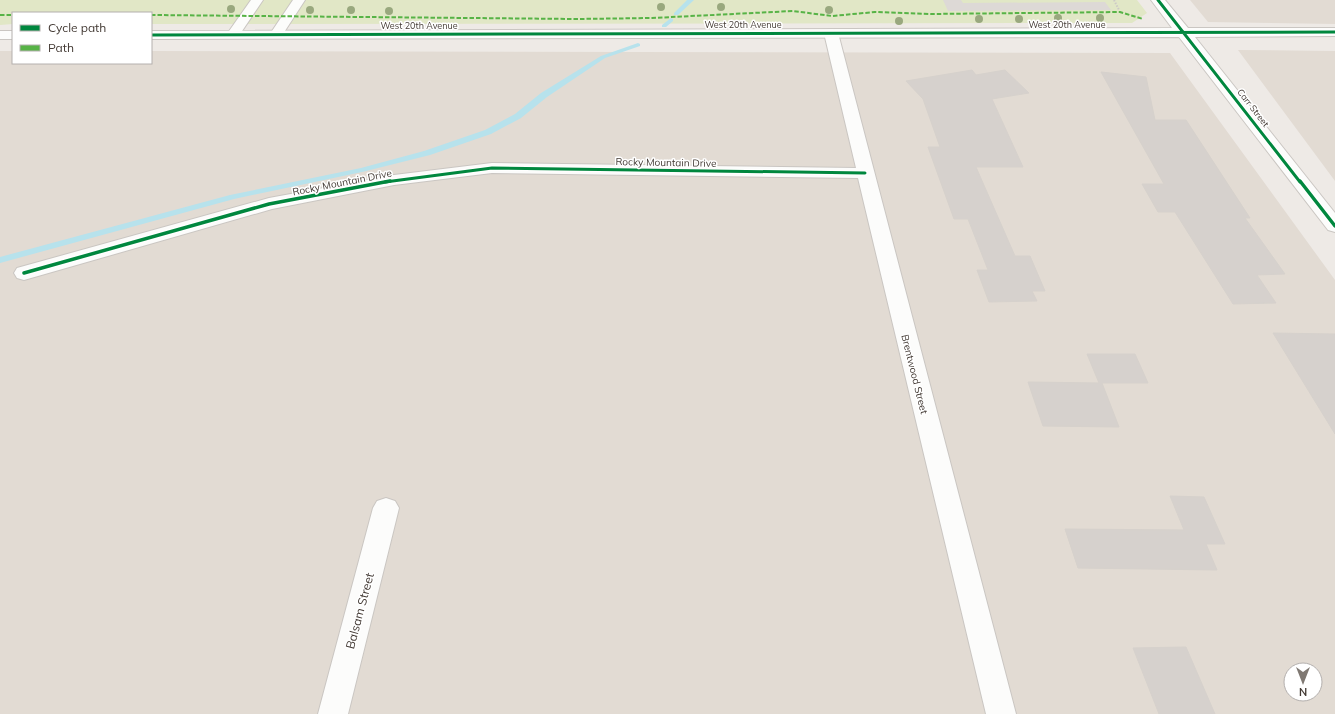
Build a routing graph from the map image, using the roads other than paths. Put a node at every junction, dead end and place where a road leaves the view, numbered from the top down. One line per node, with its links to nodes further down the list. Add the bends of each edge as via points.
1 (257, 0): 8 (lane)
2 (300, 0): 9 (lane)
3 (1158, 0): 4 (street, Carr Street)
4 (1185, 32): 5 (street, West 20th Avenue); 6 (street, West 20th Avenue); 13 (street, Carr Street)
5 (1335, 32)
6 (830, 33): 9 (street, West 20th Avenue); 12 (street, Brentwood Street)
7 (152, 34): 8 (street, West 20th Avenue)
8 (234, 34): 9 (street, West 20th Avenue)
9 (276, 34)
10 (0, 35): 11 (street)
11 (12, 35)
12 (865, 173): 14 (street, Rocky Mountain Drive, via 492,168 394,180 269,204); 17 (street, Brentwood Street)
13 (1335, 226)
14 (24, 273)
15 (386, 508): 16 (street, Balsam Street)
16 (333, 714)
17 (1001, 714)

